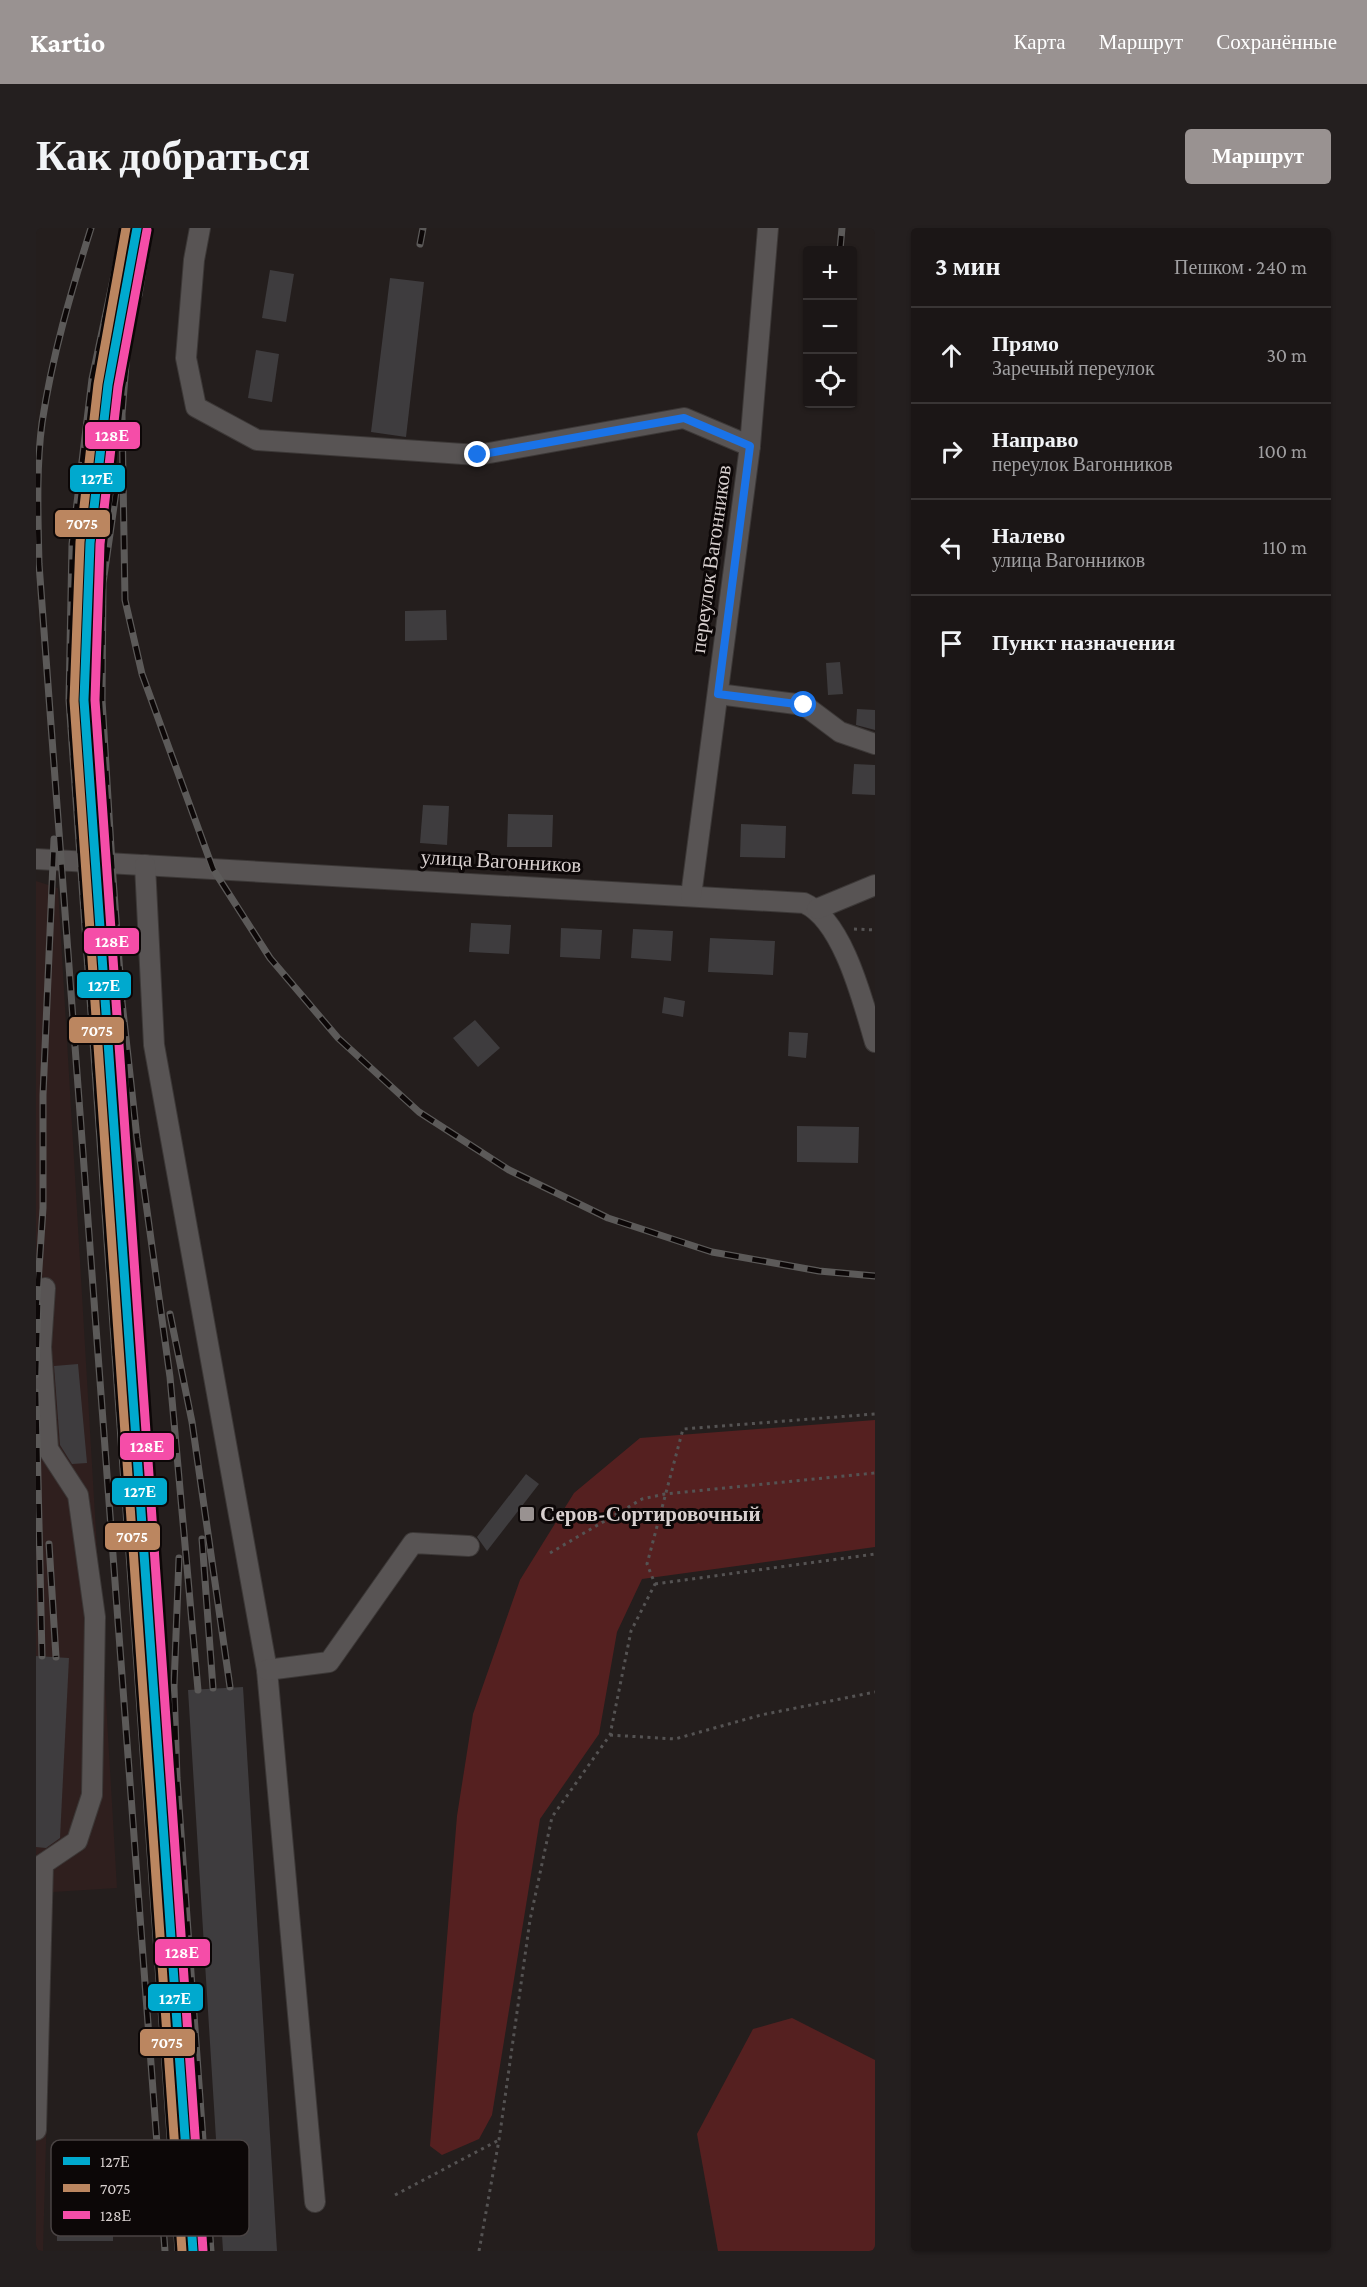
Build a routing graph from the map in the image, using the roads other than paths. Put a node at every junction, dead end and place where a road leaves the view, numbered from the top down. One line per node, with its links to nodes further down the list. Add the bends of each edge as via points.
1 (200, 228): 3 (street, via 186,358 195,407 257,440 478,455 684,418)
2 (768, 228): 3 (street, переулок Вагонников)
3 (750, 446): 4 (street, переулок Вагонников)
4 (718, 694): 5 (street, via 804,705 840,732); 9 (street, переулок Вагонников)
5 (875, 744)
6 (36, 860): 7 (street, улица Вагонников)
7 (145, 865): 9 (street, улица Вагонников); 14 (street, via 154,1045)
8 (875, 885): 10 (street)
9 (691, 896): 10 (street, улица Вагонников, via 804,903)
10 (817, 909): 11 (street, via 834,928)
11 (875, 1041)
12 (45, 1288): 15 (street, via 41,1347 48,1449 78,1495 95,1617 92,1795 77,1841 43,1864)
13 (469, 1546): 14 (street, via 413,1543 329,1662)
14 (267, 1670): 16 (street)
15 (36, 2130)
16 (315, 2202)

